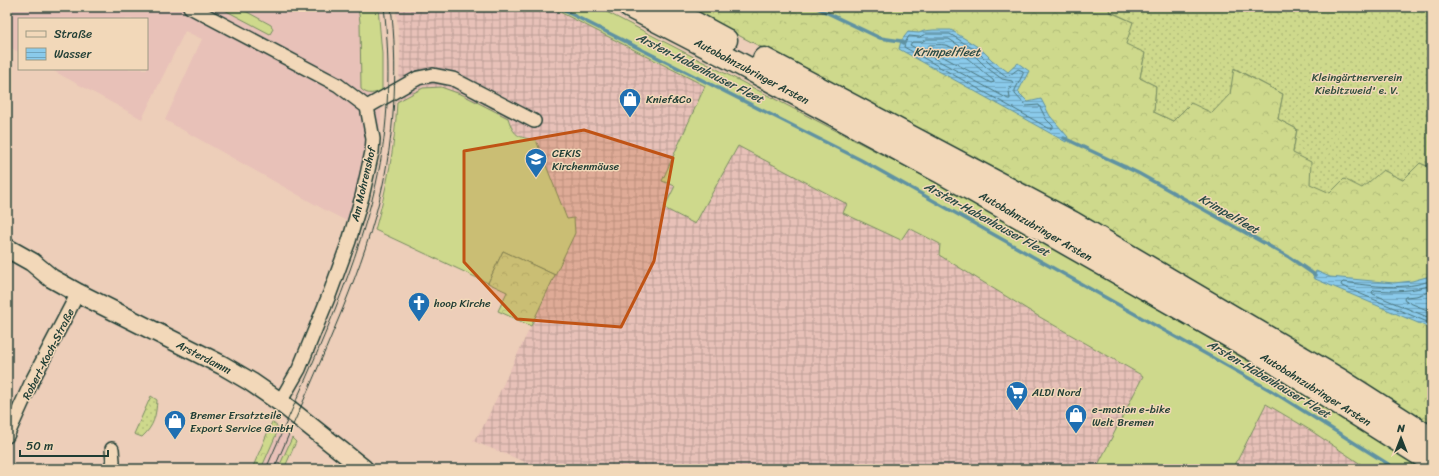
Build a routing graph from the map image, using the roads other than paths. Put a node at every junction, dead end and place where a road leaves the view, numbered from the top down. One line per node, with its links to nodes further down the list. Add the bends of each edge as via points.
1 (190, 7): 4 (street, via 338,85)
2 (630, 7): 14 (highway, Autobahnzubringer Arsten, via 939,171 1266,357)
3 (665, 7): 12 (highway, Autobahnzubringer Arsten, via 1073,223 1340,380)
4 (367, 107): 5 (street, via 418,78 433,75 453,80); 10 (street, Am Mohrenshof, via 373,139 362,198 330,293 299,369)
5 (534, 121)
6 (7, 234): 8 (street, Arsterdamm)
7 (7, 248): 8 (street, Arsterdamm)
8 (32, 262): 9 (street, Arsterdamm, via 51,278)
9 (78, 293): 10 (street, Arsterdamm, via 222,365); 11 (street, Robert-Koch-Straße, via 33,379)
10 (280, 402): 16 (street, Arsterdamm)
11 (7, 436)
12 (1432, 439)
13 (112, 449): 15 (street, via 113,461)
14 (1432, 462)
15 (110, 469)
16 (364, 469)

